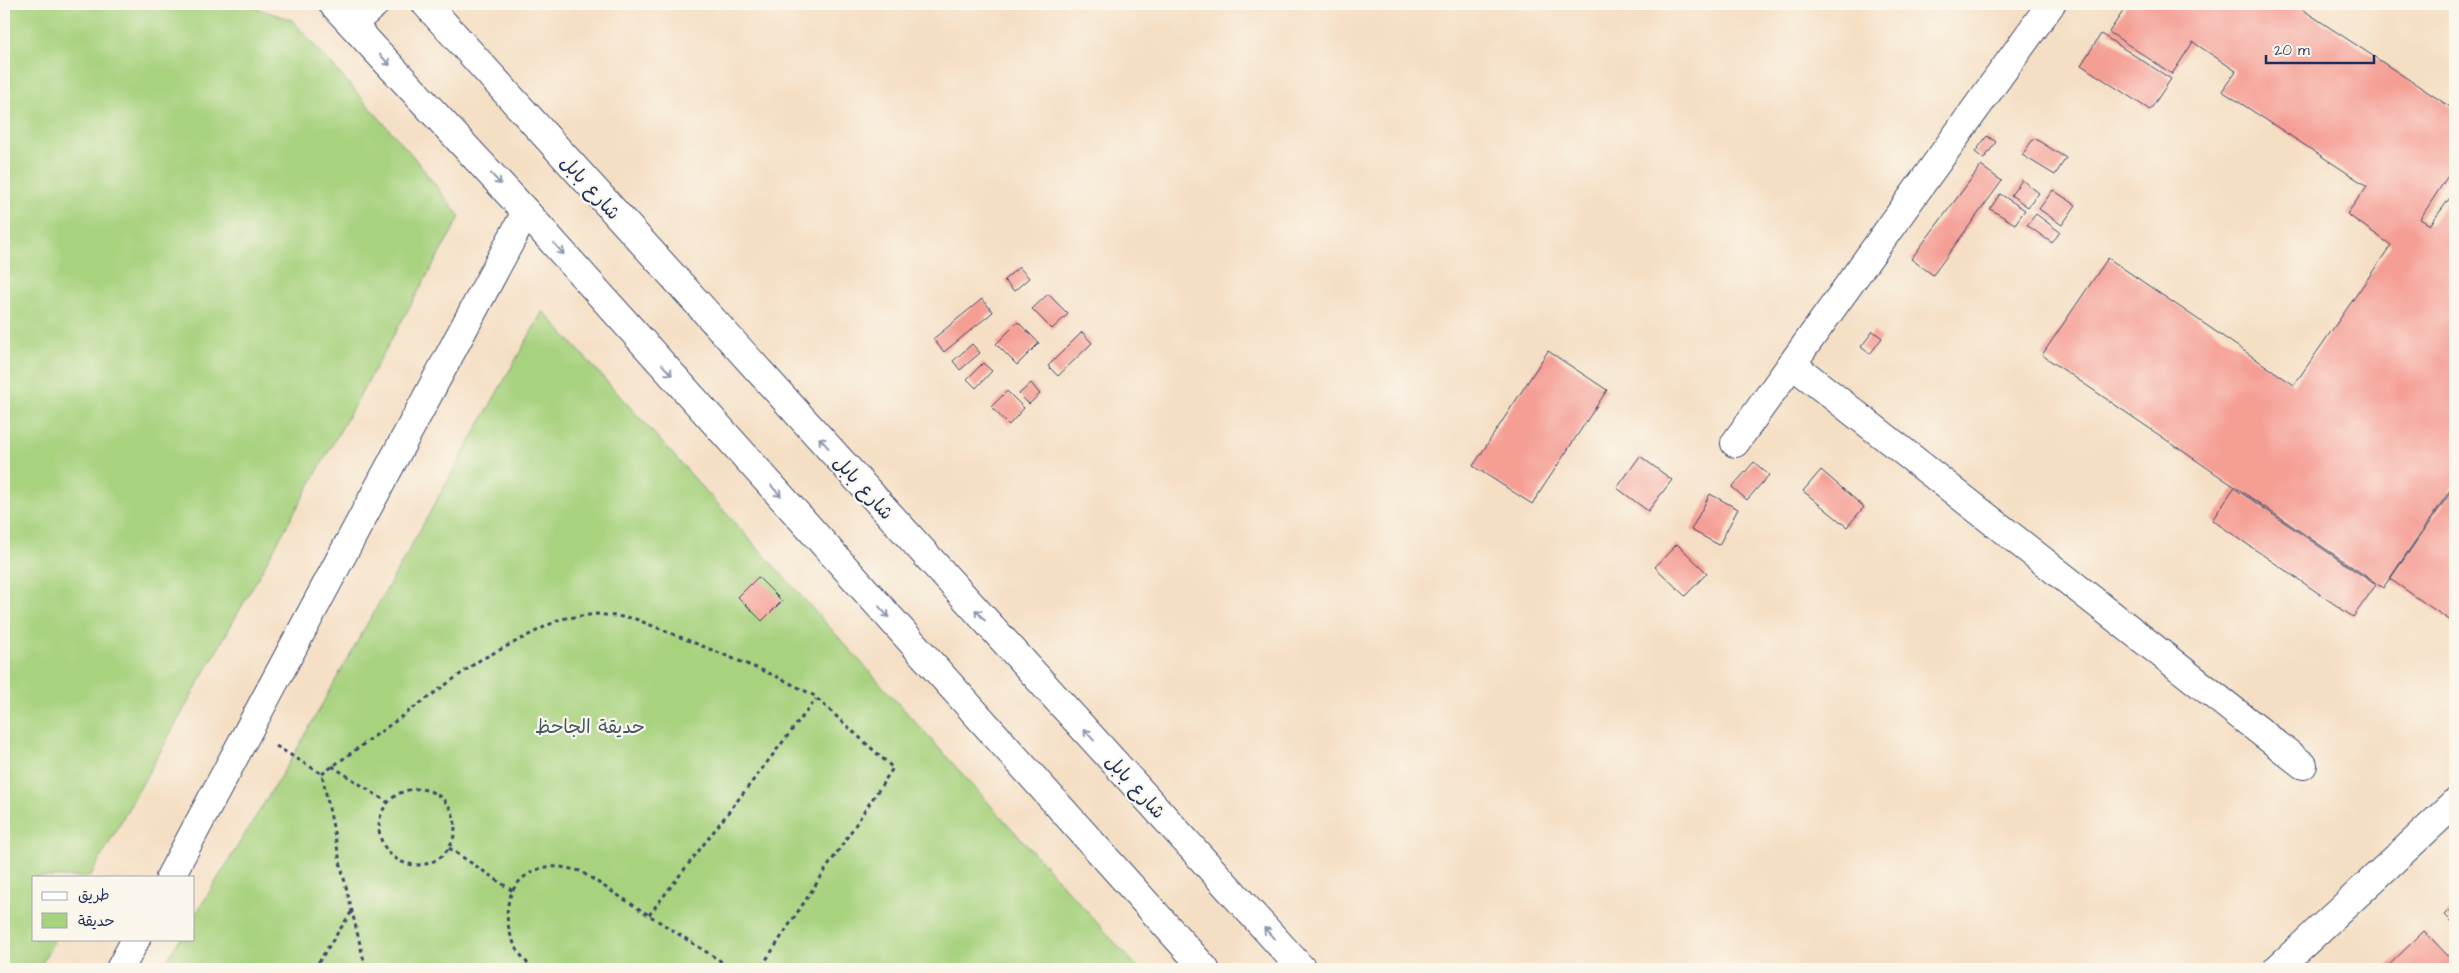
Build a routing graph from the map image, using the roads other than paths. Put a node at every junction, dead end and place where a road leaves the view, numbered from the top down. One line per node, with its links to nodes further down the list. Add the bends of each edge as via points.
1 (333, 4): 5 (street)
2 (375, 4): 5 (street)
3 (426, 4): 15 (street, شارع بابل, one-way to 3)
4 (2051, 4): 7 (street)
5 (352, 24): 6 (street, one-way to 6)
6 (526, 212): 11 (street); 14 (street, one-way to 14)
7 (1792, 364): 8 (street); 9 (street)
8 (1735, 443)
9 (2303, 765)
10 (2455, 803): 16 (street)
11 (171, 876)
12 (135, 940): 13 (street)
13 (120, 969)
14 (1205, 969)
15 (1302, 969)
16 (2277, 969)

